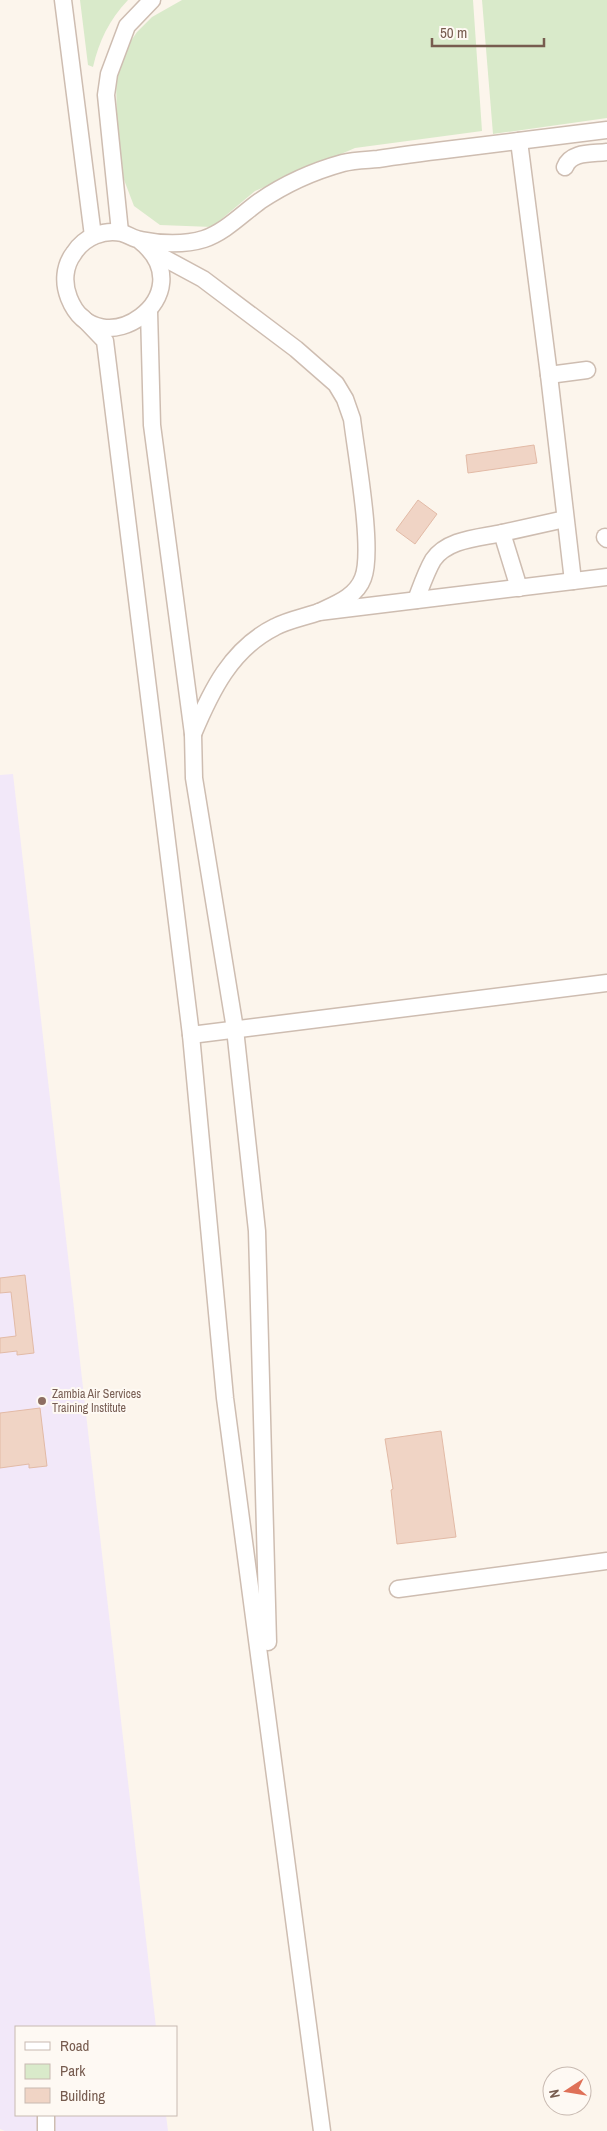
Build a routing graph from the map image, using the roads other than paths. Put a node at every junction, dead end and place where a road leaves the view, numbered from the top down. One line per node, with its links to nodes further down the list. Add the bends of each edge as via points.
1 (63, 0): 8 (lane)
2 (152, 0): 7 (lane, via 127,26 109,74 106,95)
3 (607, 130): 4 (lane)
4 (518, 141): 9 (lane, via 344,163 289,183 204,239 175,243); 14 (lane)
5 (607, 152): 6 (lane, via 573,156)
6 (565, 167)
7 (120, 232): 8 (lane); 9 (lane)
8 (93, 236): 12 (lane, via 76,249 66,268 66,290)
9 (139, 240): 10 (lane)
10 (151, 252): 11 (lane, via 160,282 157,298); 21 (lane, via 203,279 336,384 345,399 352,419 368,548 364,579 349,598)
11 (149, 311): 12 (lane, via 132,324 117,327 101,326); 22 (lane, via 152,425)
12 (82, 316): 25 (lane, via 105,341)
13 (587, 370): 14 (lane)
14 (549, 375): 15 (lane)
15 (565, 519): 16 (lane); 18 (lane)
16 (502, 533): 19 (lane); 20 (lane, via 448,546 440,552 432,561)
17 (607, 577): 18 (lane)
18 (573, 581): 19 (lane)
19 (519, 588): 20 (lane)
20 (416, 600): 21 (lane)
21 (319, 612): 22 (lane, via 275,626 242,649 224,670)
22 (193, 734): 24 (lane, via 194,778)
23 (607, 983): 24 (lane)
24 (234, 1029): 25 (lane); 28 (lane, via 257,1231 267,1624)
25 (191, 1035): 28 (lane, via 225,1398)
26 (607, 1561): 27 (lane)
27 (398, 1589)
28 (276, 1774): 31 (lane)
29 (46, 2116): 30 (lane)
30 (46, 2131)
31 (322, 2131)

